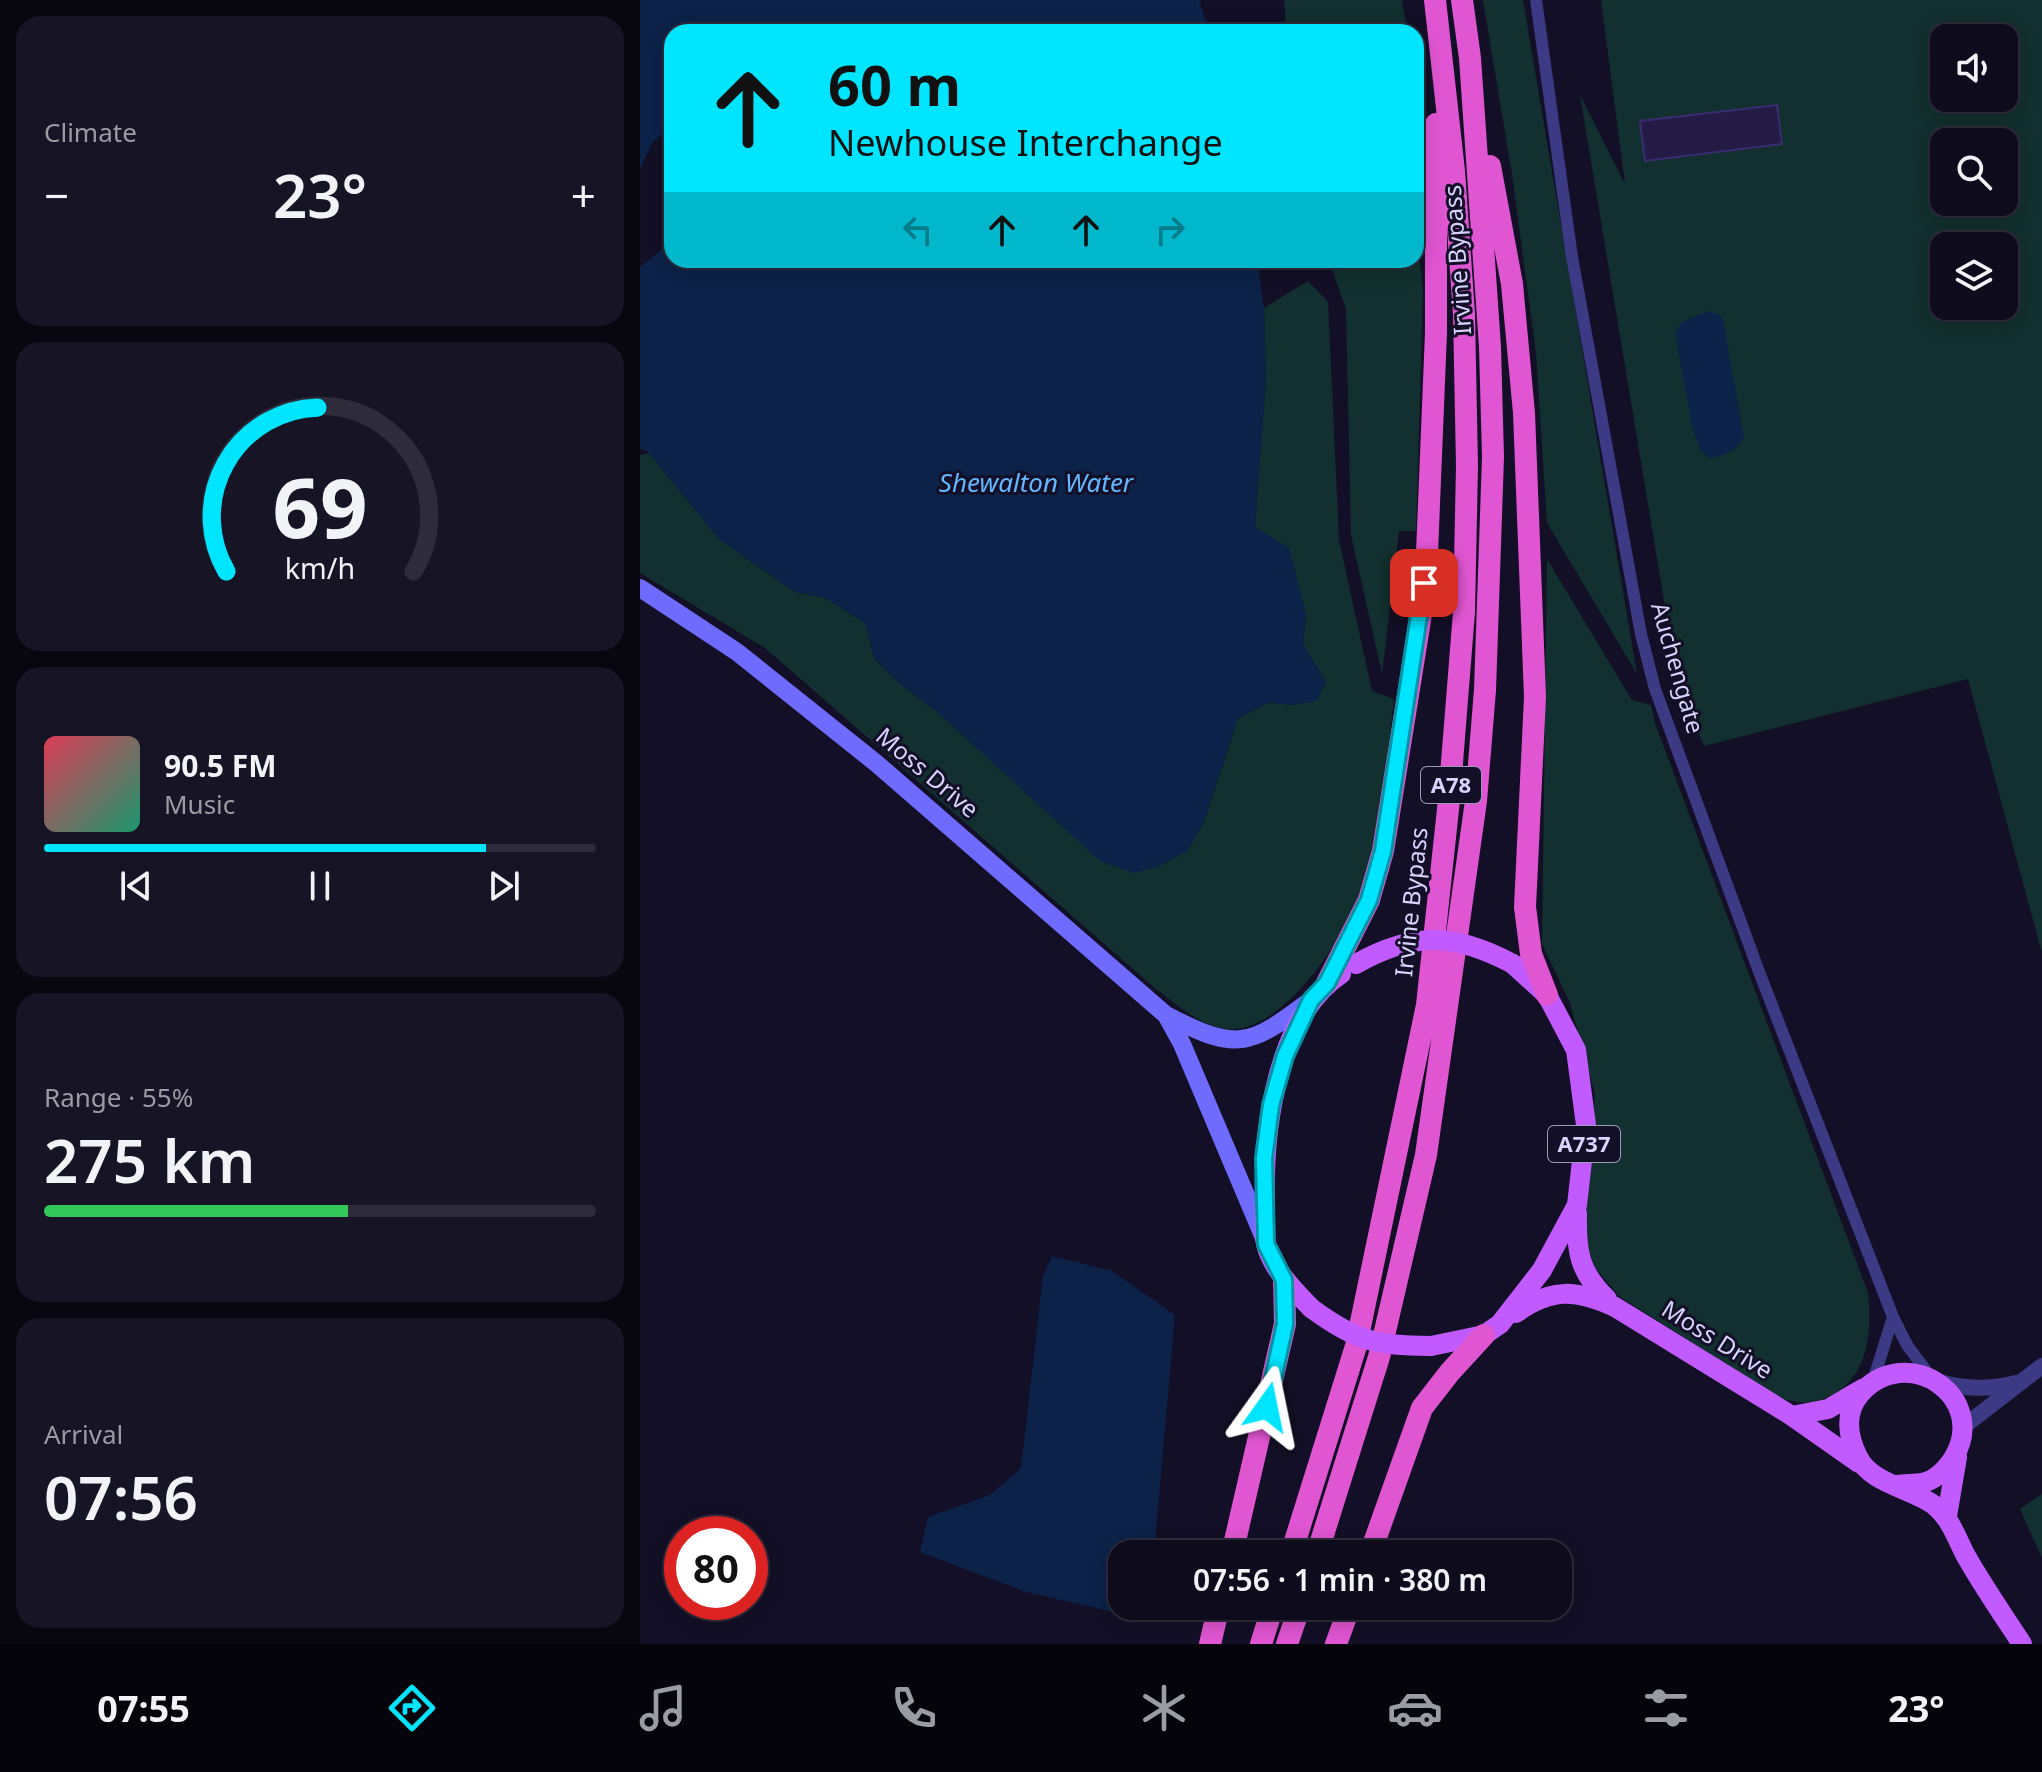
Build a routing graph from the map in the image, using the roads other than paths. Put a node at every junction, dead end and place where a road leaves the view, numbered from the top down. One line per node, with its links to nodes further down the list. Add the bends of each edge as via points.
1 (1433, 0): 6 (highway, via 1436,333 1421,614 1383,851 1369,900); 26 (highway, Irvine Bypass / A78, via 1454,171 1464,329 1464,612 1451,786 1427,1005 1356,1346)
2 (1462, 0): 4 (highway, Irvine Bypass / A78)
3 (1536, 0): 14 (street, Auchengate, via 1572,257 1655,689)
4 (1470, 58): 7 (highway, via 1512,284 1524,413 1535,697 1525,907 1531,954); 27 (highway, Irvine Bypass / A78, via 1493,457 1476,801 1426,1155 1379,1357)
5 (640, 588): 9 (main road, Moss Drive, via 737,652 865,754)
6 (1327, 983): 7 (main road, A737, bridge, via 1402,945 1452,940 1513,964); 8 (main road, A737)
7 (1547, 995): 10 (main road, A737, via 1576,1050 1583,1089 1586,1125)
8 (1311, 1000): 9 (main road, Moss Drive, via 1253,1039 1226,1040); 11 (main road, A737, via 1285,1056 1271,1105 1264,1158)
9 (1166, 1015): 11 (main road, Moss Drive)
10 (1577, 1205): 13 (main road, Moss Drive / A737, via 1576,1244 1583,1267); 15 (main road, A737, via 1542,1270)
11 (1266, 1244): 12 (main road, A737)
12 (1284, 1280): 15 (main road, A737, bridge, via 1342,1330 1372,1342 1431,1346); 25 (highway, via 1285,1324)
13 (1615, 1307): 15 (main road, Moss Drive / A737, via 1562,1292 1531,1302); 20 (main road, Moss Drive / A737)
14 (1893, 1317): 17 (street, Auchengate); 19 (street)
15 (1492, 1330): 28 (highway, via 1422,1408)
16 (2042, 1366): 18 (street)
17 (1935, 1380): 18 (street, via 1965,1388); 19 (main road, via 1902,1371); 21 (main road, via 1957,1404)
18 (2024, 1380): 21 (street)
19 (1871, 1383): 20 (main road, via 1828,1409); 22 (main road, via 1856,1399 1850,1416 1850,1440)
20 (1792, 1416): 22 (main road, Moss Drive / A737)
21 (1961, 1437): 23 (main road, via 1948,1467 1933,1479); 24 (main road)
22 (1862, 1465): 23 (main road, A737)
23 (1897, 1485): 24 (main road, A737)
24 (1947, 1516): 37 (main road)
25 (1235, 1540)
26 (1295, 1540)
27 (1321, 1540)
28 (1375, 1540)
29 (1216, 1620): 33 (highway)
30 (1269, 1620): 34 (highway)
31 (1295, 1620): 35 (highway)
32 (1345, 1620): 36 (highway)
33 (1210, 1644)
34 (1261, 1644)
35 (1287, 1644)
36 (1336, 1644)
37 (2022, 1644)

